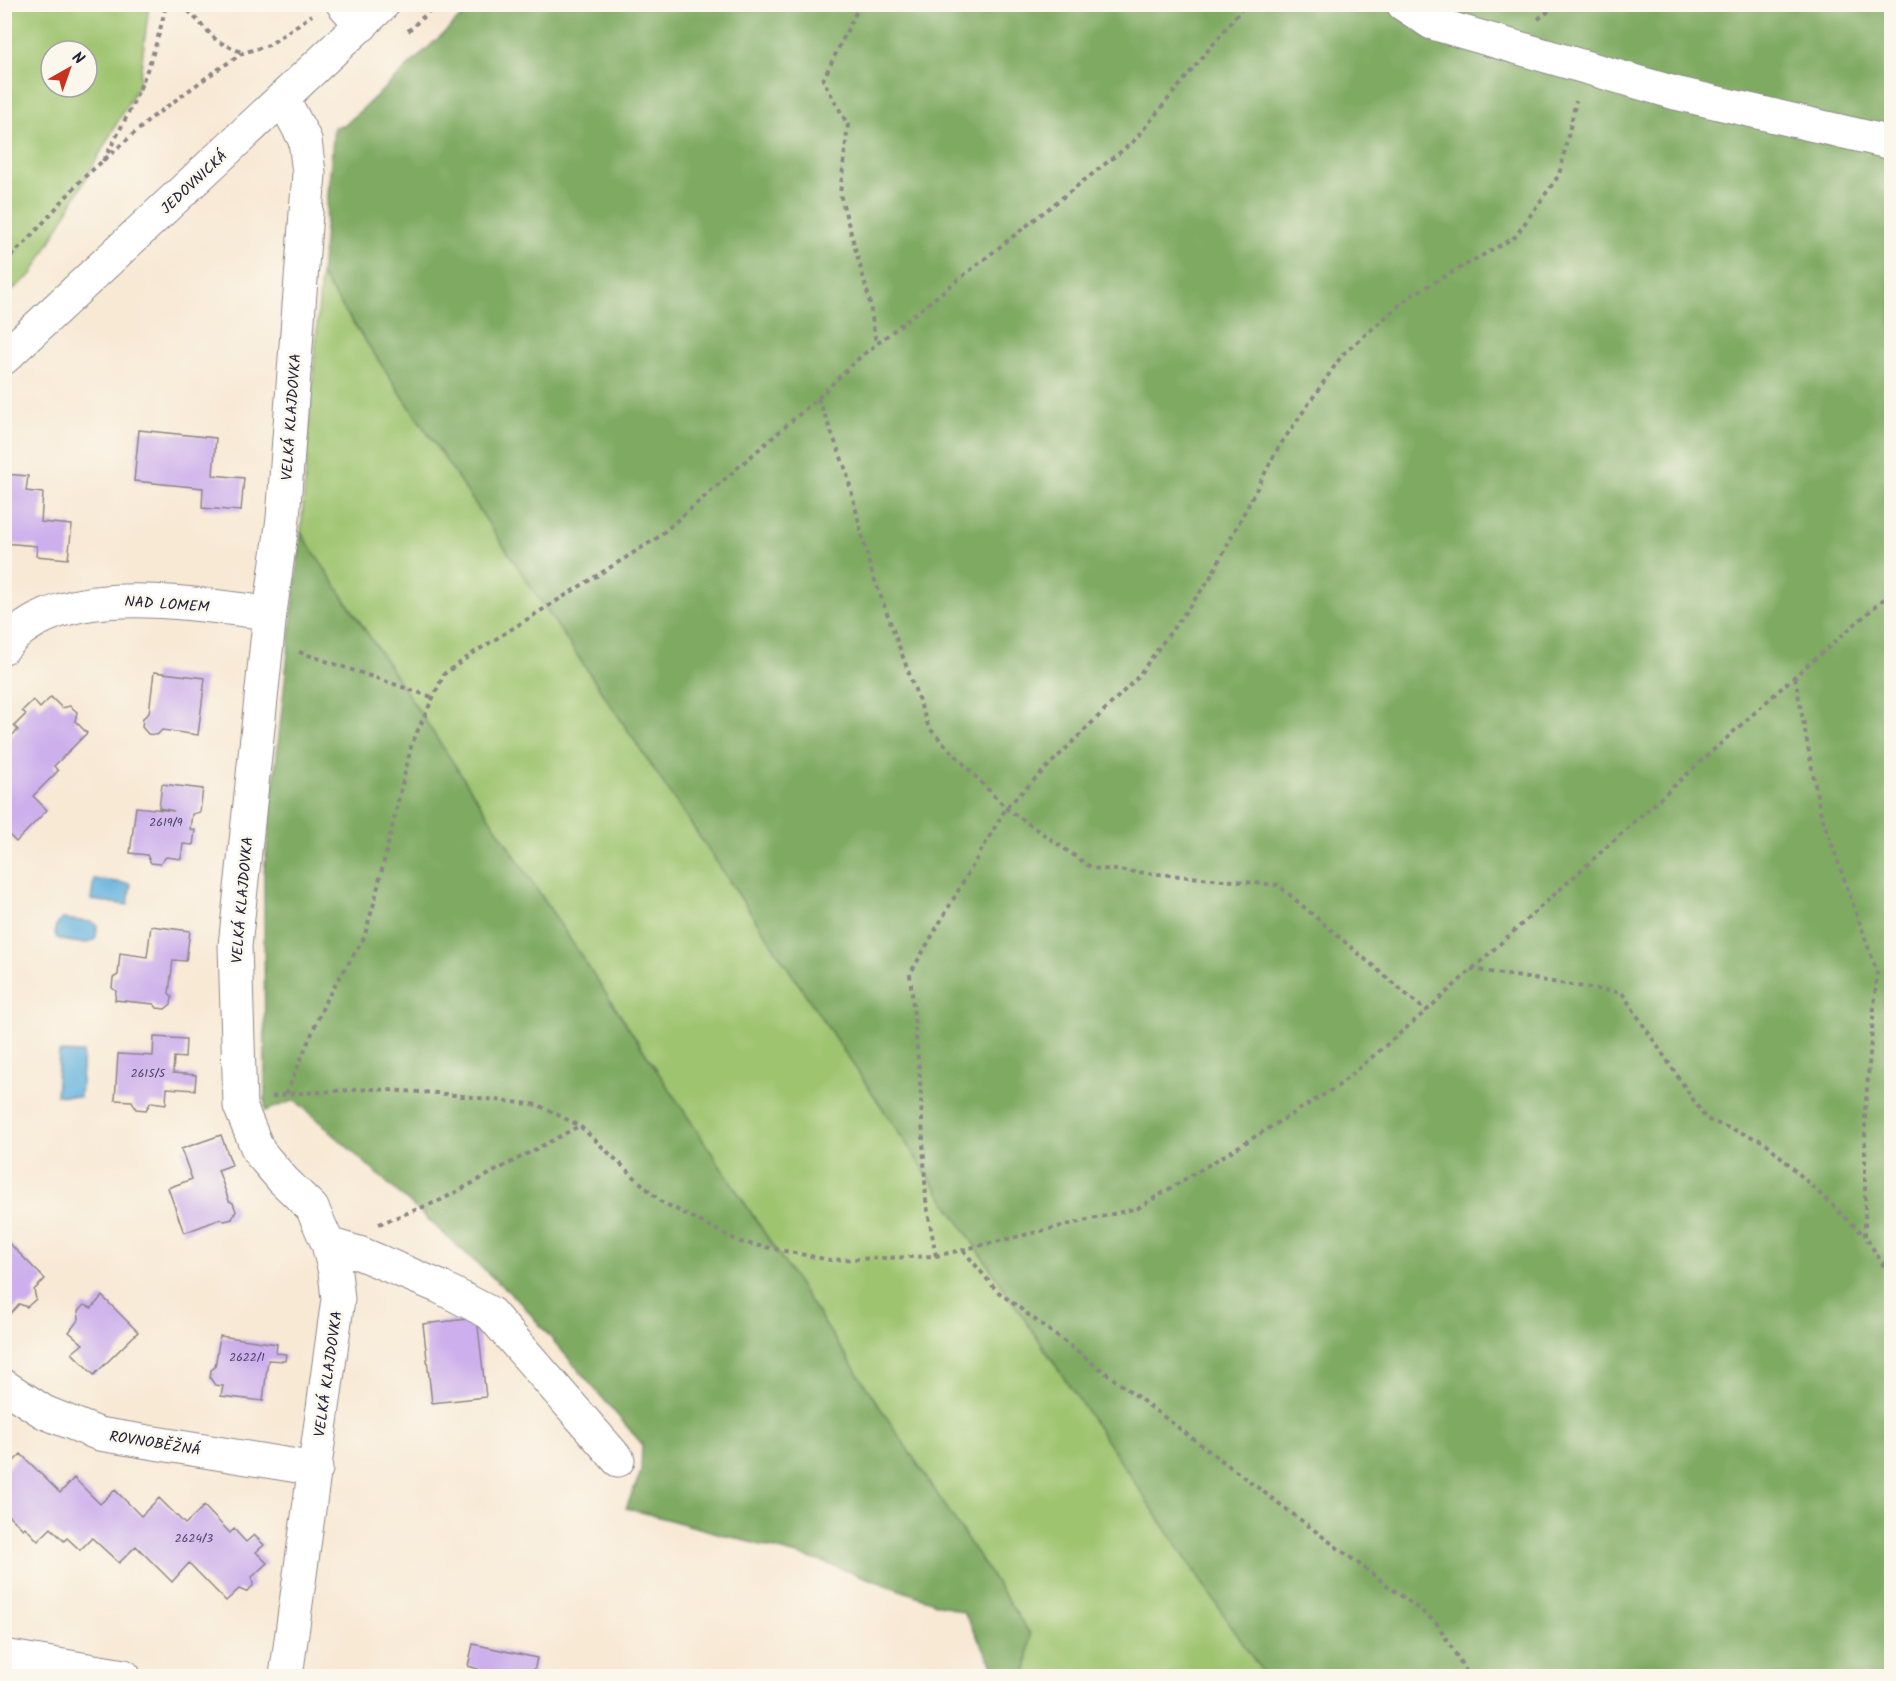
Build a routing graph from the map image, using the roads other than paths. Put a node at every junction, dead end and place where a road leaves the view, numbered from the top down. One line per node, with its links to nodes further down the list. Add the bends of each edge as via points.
1 (1403, 4): 4 (street, via 1432,22 1675,93)
2 (351, 12): 3 (street, JEDOVNICKÁ)
3 (283, 99): 5 (street, JEDOVNICKÁ); 6 (street, VELKÁ KLAJDOVKA, via 305,140 309,173 283,518)
4 (1892, 143)
5 (4, 358)
6 (269, 627): 7 (street, NAD LOMEM, via 166,602 120,600 45,616 14,635); 8 (street, VELKÁ KLAJDOVKA, via 235,946 240,1106 259,1152 312,1208)
7 (4, 647)
8 (328, 1244): 10 (street, via 441,1287 490,1313); 11 (street, VELKÁ KLAJDOVKA, via 338,1299)
9 (4, 1386): 11 (street, ROVNOBĚŽNÁ, via 44,1412 99,1434)
10 (618, 1460)
11 (315, 1468): 14 (street, VELKÁ KLAJDOVKA)
12 (4, 1656): 13 (street)
13 (112, 1675)
14 (286, 1677)

